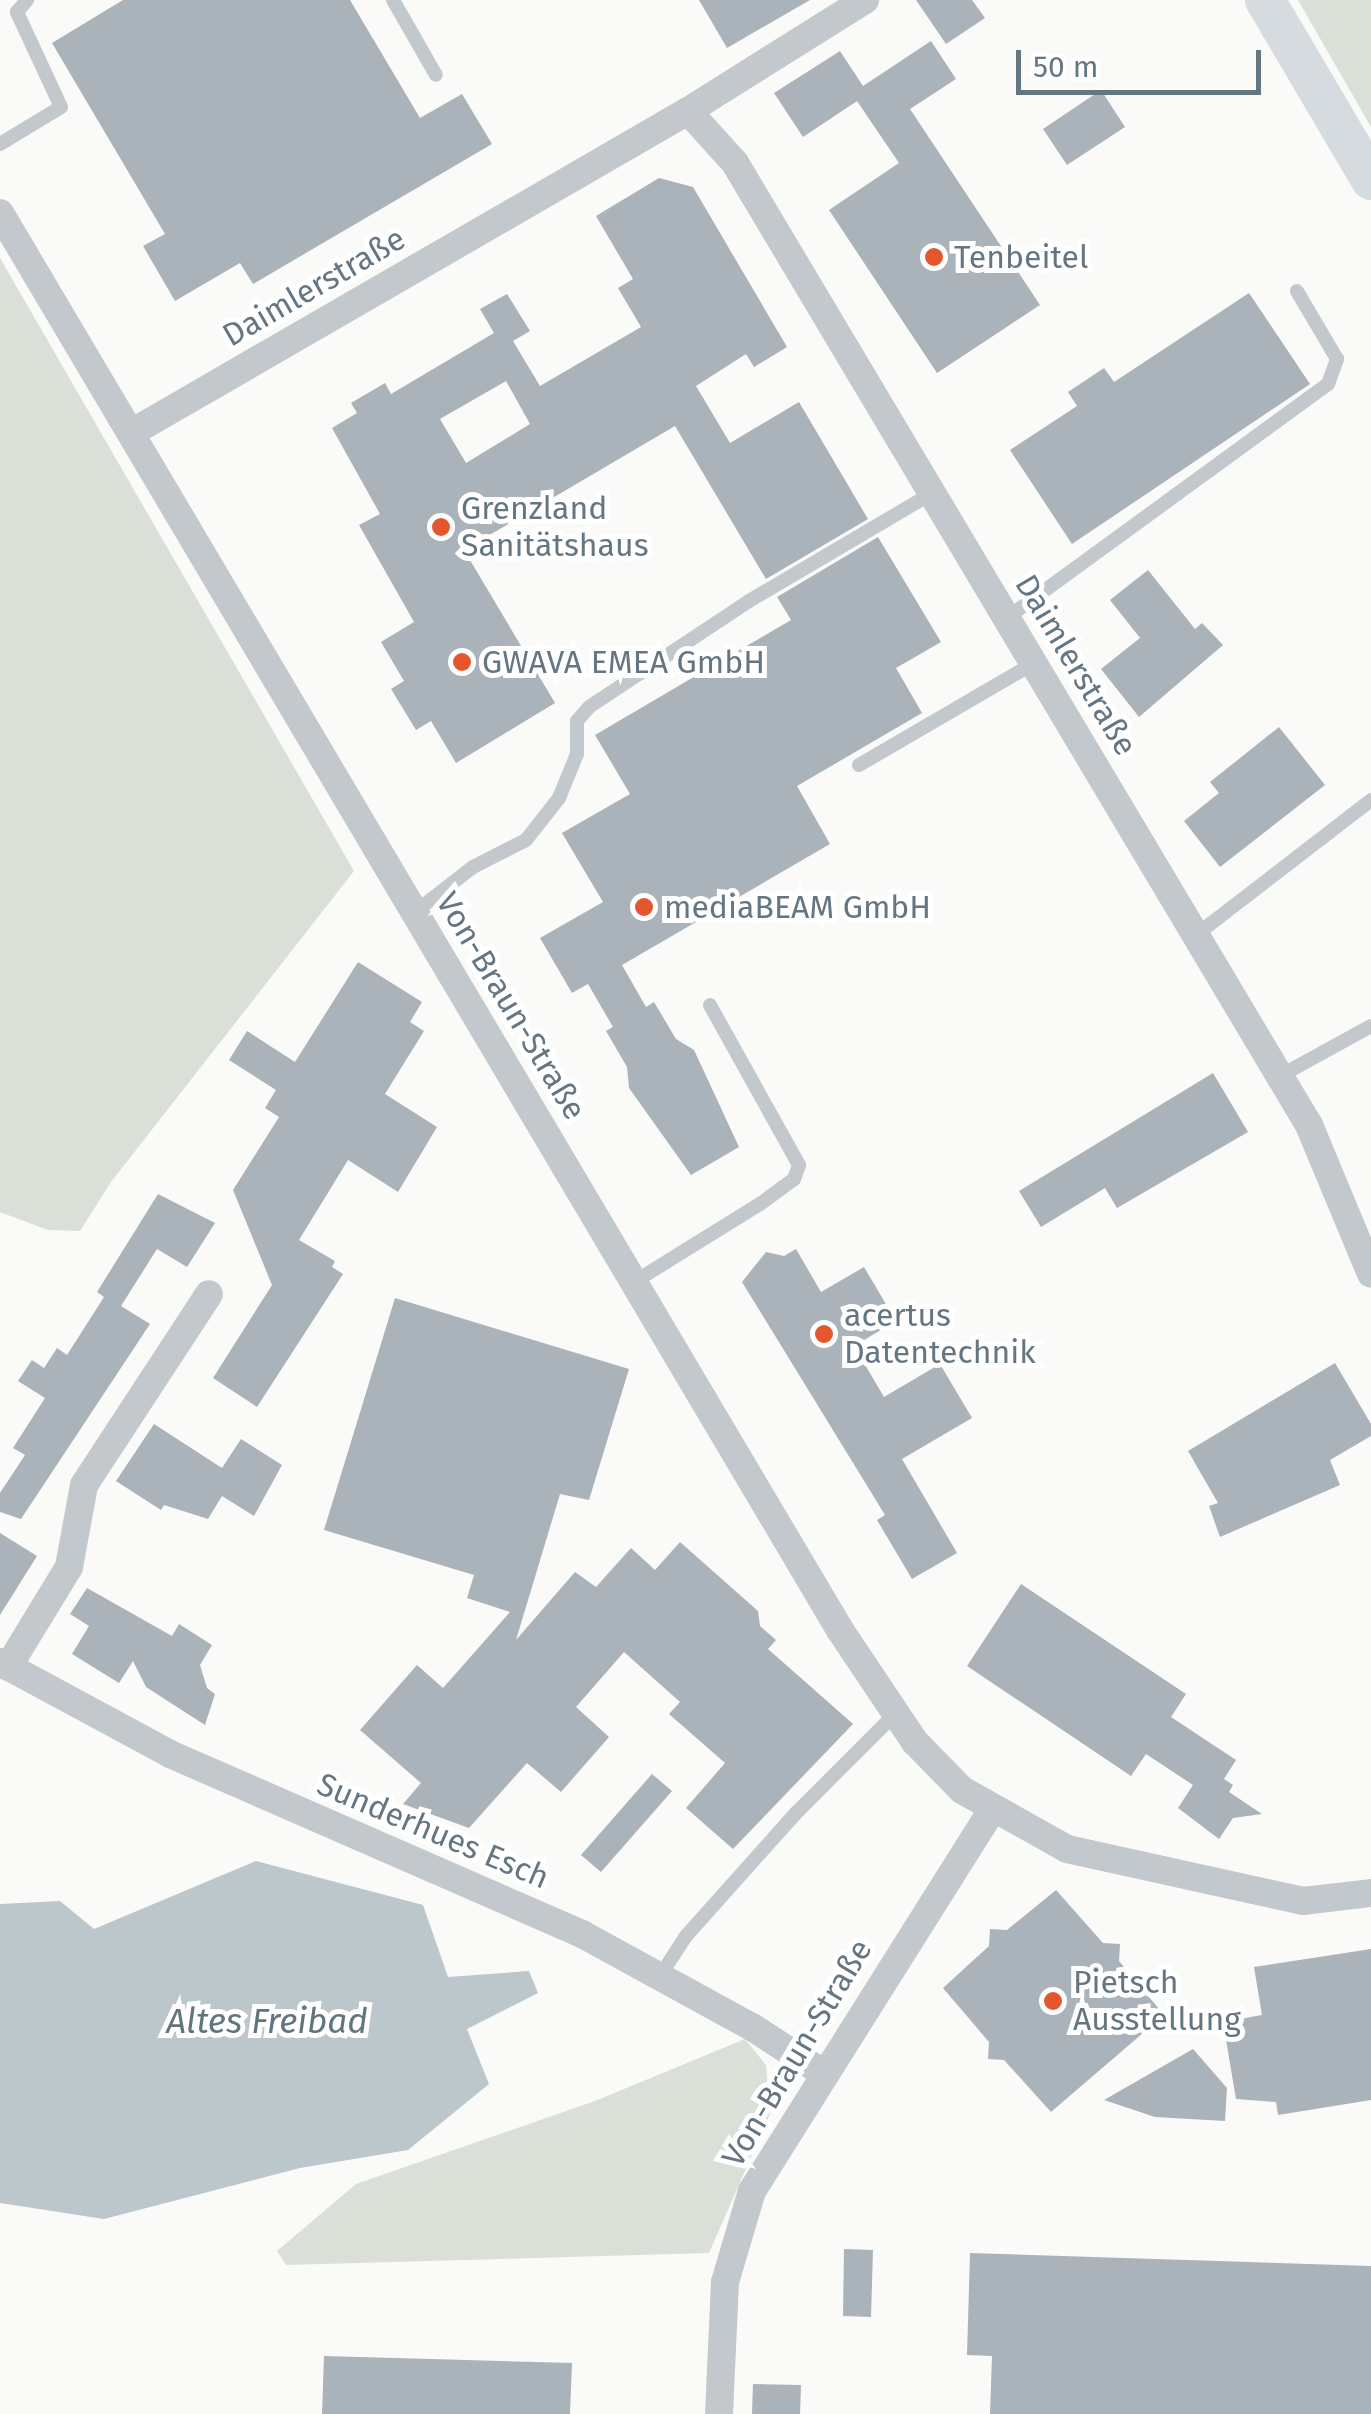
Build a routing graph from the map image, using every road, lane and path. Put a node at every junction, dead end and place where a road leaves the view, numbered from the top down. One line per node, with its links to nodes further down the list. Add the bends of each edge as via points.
1 (28, 0): 7 (lane, via 17,12 61,107)
2 (394, 0): 5 (lane)
3 (865, 0): 6 (street, Daimlerstraße)
4 (1265, 0): 8 (main road)
5 (436, 75)
6 (688, 112): 11 (street, Daimlerstraße); 12 (street, Daimlerstraße, via 735,163)
7 (0, 144)
8 (1371, 180)
9 (0, 213): 11 (street, Von-Braun-Straße)
10 (1297, 291): 13 (lane, via 1337,359 1328,384)
11 (131, 434): 17 (street, Von-Braun-Straße)
12 (932, 493): 13 (street, Daimlerstraße); 17 (lane, via 749,601 589,707 577,721 577,754 560,798 526,840 474,867)
13 (1007, 618): 14 (street, Daimlerstraße)
14 (1034, 663): 15 (lane); 18 (street, Daimlerstraße)
15 (859, 766)
16 (1371, 800): 18 (lane)
17 (414, 912): 23 (street, Von-Braun-Straße)
18 (1196, 935): 21 (street, Daimlerstraße)
19 (710, 1005): 23 (lane, via 799,1164 794,1178 760,1204)
20 (1371, 1026): 21 (lane)
21 (1280, 1076): 22 (street, Daimlerstraße, via 1310,1125)
22 (1371, 1274)
23 (634, 1282): 26 (street, Von-Braun-Straße)
24 (209, 1294): 25 (street, Sunderhues Esch, via 84,1485 69,1568)
25 (4, 1664): 29 (street, Sunderhues Esch, via 170,1754 492,1892)
26 (894, 1714): 27 (street, Von-Braun-Straße, via 962,1790); 29 (lane, via 686,1936)
27 (992, 1810): 28 (street, Von-Braun-Straße, via 1066,1849 1137,1870 1303,1902); 30 (street, Von-Braun-Straße)
28 (1371, 1893)
29 (660, 1976): 30 (street, Sunderhues Esch)
30 (823, 2073): 31 (street, Von-Braun-Straße, via 752,2192 736,2239 725,2282)
31 (719, 2414)

